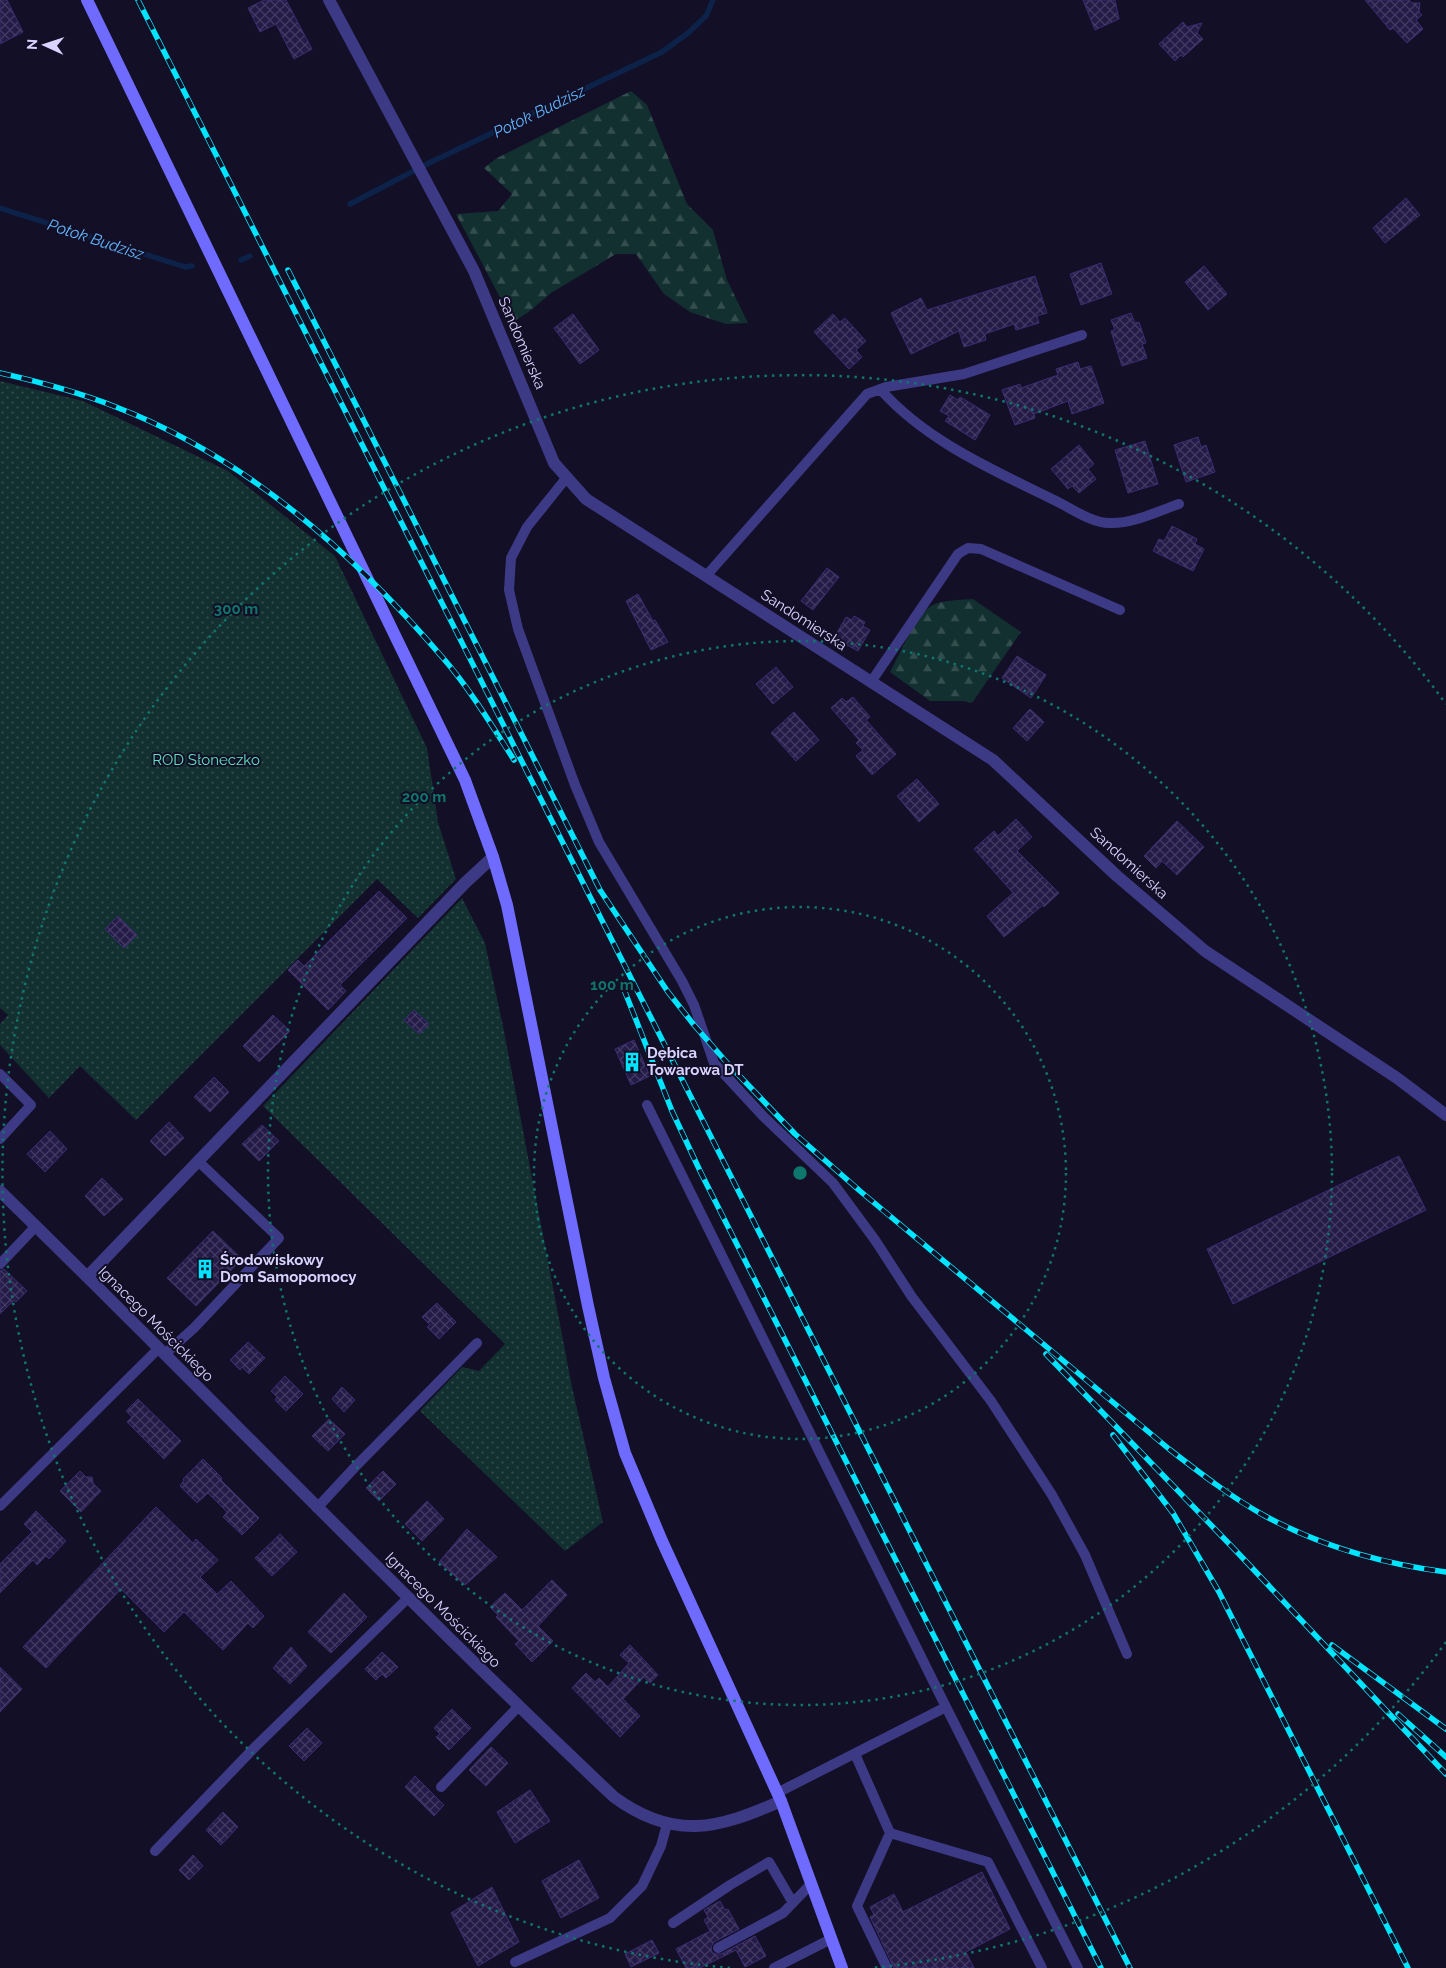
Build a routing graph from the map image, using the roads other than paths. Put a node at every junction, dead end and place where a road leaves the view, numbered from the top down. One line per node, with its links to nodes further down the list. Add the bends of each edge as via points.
1 (87, 0): 10 (street, via 465,780)
2 (329, 0): 5 (street, Sandomierska, via 474,271 554,463)
3 (1082, 335): 4 (lane, via 964,374)
4 (880, 389): 6 (lane, via 913,421 950,446 1089,517 1108,523 1124,522); 7 (lane, via 867,394)
5 (567, 477): 7 (street, Sandomierska, via 586,498); 25 (lane, via 527,528 511,558 509,590 518,629 599,842 682,981 714,1063 764,1117 833,1183 912,1297 991,1401 1052,1495 1085,1555)
6 (1179, 504)
7 (706, 576): 9 (street, Sandomierska)
8 (1120, 610): 9 (lane, via 981,549 968,548 958,554)
9 (871, 682): 13 (street, Sandomierska, via 993,760 1117,876 1205,951)
10 (493, 857): 15 (street, via 465,882); 30 (street, via 522,970 604,1378 625,1453)
11 (0, 1074): 14 (lane, via 32,1105)
12 (648, 1106): 27 (lane)
13 (1446, 1115)
14 (0, 1139)
15 (198, 1161): 19 (street); 21 (lane, via 279,1238 194,1328)
16 (0, 1191): 17 (street, Ignacego Mościckiego)
17 (36, 1226): 18 (lane); 19 (street, Ignacego Mościckiego)
18 (0, 1264)
19 (86, 1277): 21 (street, Ignacego Mościckiego)
20 (477, 1343): 23 (lane)
21 (162, 1351): 22 (lane); 23 (street, Ignacego Mościckiego)
22 (0, 1506)
23 (318, 1508): 24 (street, Ignacego Mościckiego)
24 (408, 1598): 26 (street, Ignacego Mościckiego); 33 (lane, via 256,1746)
25 (1127, 1654)
26 (518, 1707): 29 (lane); 31 (street, Ignacego Mościckiego, via 614,1797 627,1807)
27 (946, 1708): 28 (lane); 44 (lane)
28 (855, 1754): 30 (lane); 32 (lane)
29 (441, 1787)
30 (779, 1797): 31 (street, Ignacego Mościckiego, via 750,1815 710,1826); 34 (street)
31 (667, 1824): 39 (lane, via 661,1846 642,1886 610,1918)
32 (890, 1833): 42 (lane, via 857,1906); 43 (lane, via 988,1862)
33 (155, 1852)
34 (811, 1884): 35 (lane); 37 (street)
35 (793, 1903): 36 (lane, via 769,1862); 38 (lane, via 783,1913)
36 (672, 1923)
37 (832, 1939): 40 (lane); 41 (street)
38 (718, 1948)
39 (516, 1962)
40 (774, 1968)
41 (842, 1968)
42 (887, 1968)
43 (1042, 1968)
44 (1078, 1968)

